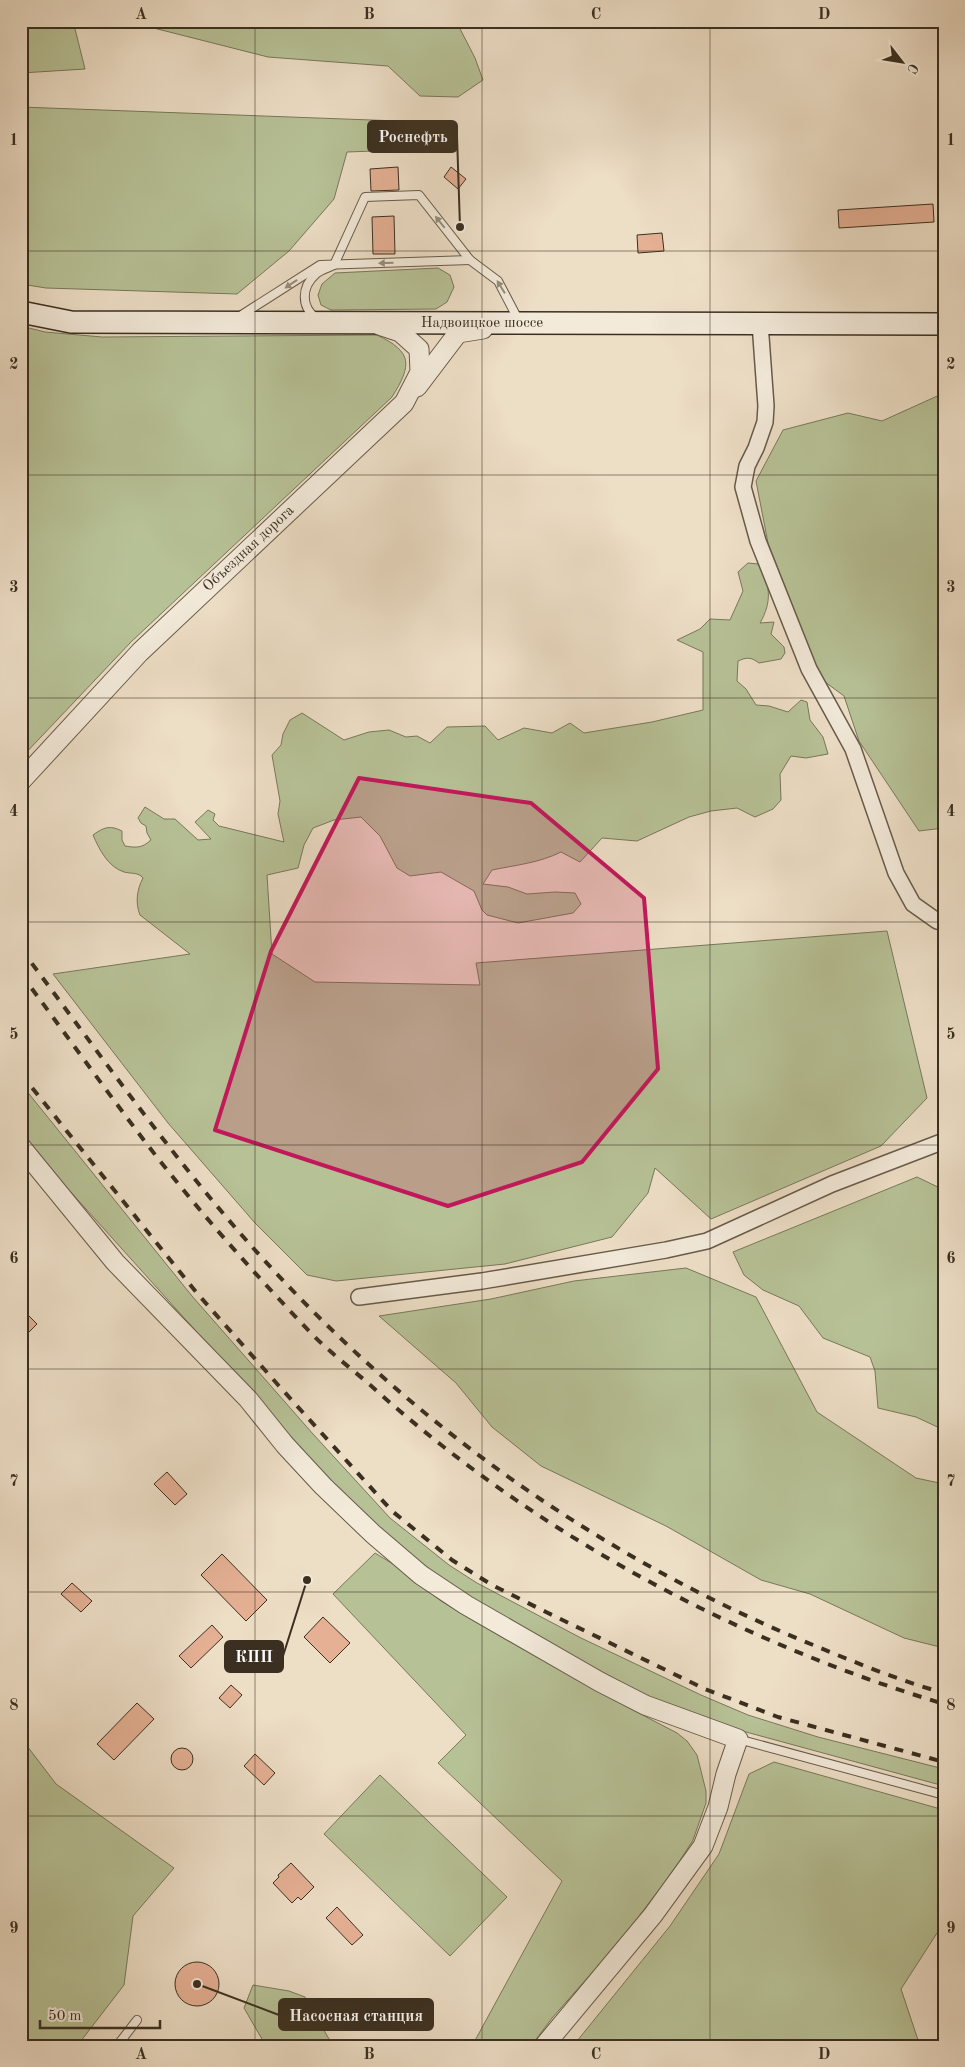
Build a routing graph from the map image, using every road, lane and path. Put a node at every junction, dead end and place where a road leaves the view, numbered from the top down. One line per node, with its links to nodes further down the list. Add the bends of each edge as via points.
1 (470, 260): 2 (lane, one-way to 2); 2 (lane, one-way to 2, via 418,195 365,197); 7 (lane, one-way to 1, via 498,281)
2 (334, 265): 4 (lane, one-way to 4, via 320,265); 5 (lane, via 316,273 307,286 304,301 308,312)
3 (21, 312): 4 (main road, Надвоицкое шоссе, via 71,322)
4 (229, 323): 5 (main road, Надвоицкое шоссе)
5 (323, 323): 6 (main road, Надвоицкое шоссе)
6 (373, 323): 7 (main road, Надвоицкое шоссе); 10 (street, Объездная дорога, via 400,332 418,349 420,372)
7 (520, 323): 8 (main road, Надвоицкое шоссе); 10 (street, via 458,333)
8 (760, 323): 9 (main road, Надвоицкое шоссе); 12 (street, via 765,422 747,466 743,487 758,541 809,670 853,749 896,873 913,904 936,921)
9 (944, 324)
10 (404, 404): 11 (street, Объездная дорога, via 140,652)
11 (21, 781)
12 (944, 922)
13 (944, 1141): 15 (street, via 832,1184 707,1241 482,1281)
14 (21, 1148): 16 (street, via 115,1262 248,1399 285,1445 373,1534 421,1575 466,1605 600,1682 645,1705)
15 (359, 1296)
16 (738, 1739): 17 (lane); 20 (street, via 703,1846 677,1885)
17 (944, 1795)
18 (137, 2020): 19 (lane)
19 (117, 2046)
20 (544, 2046)

